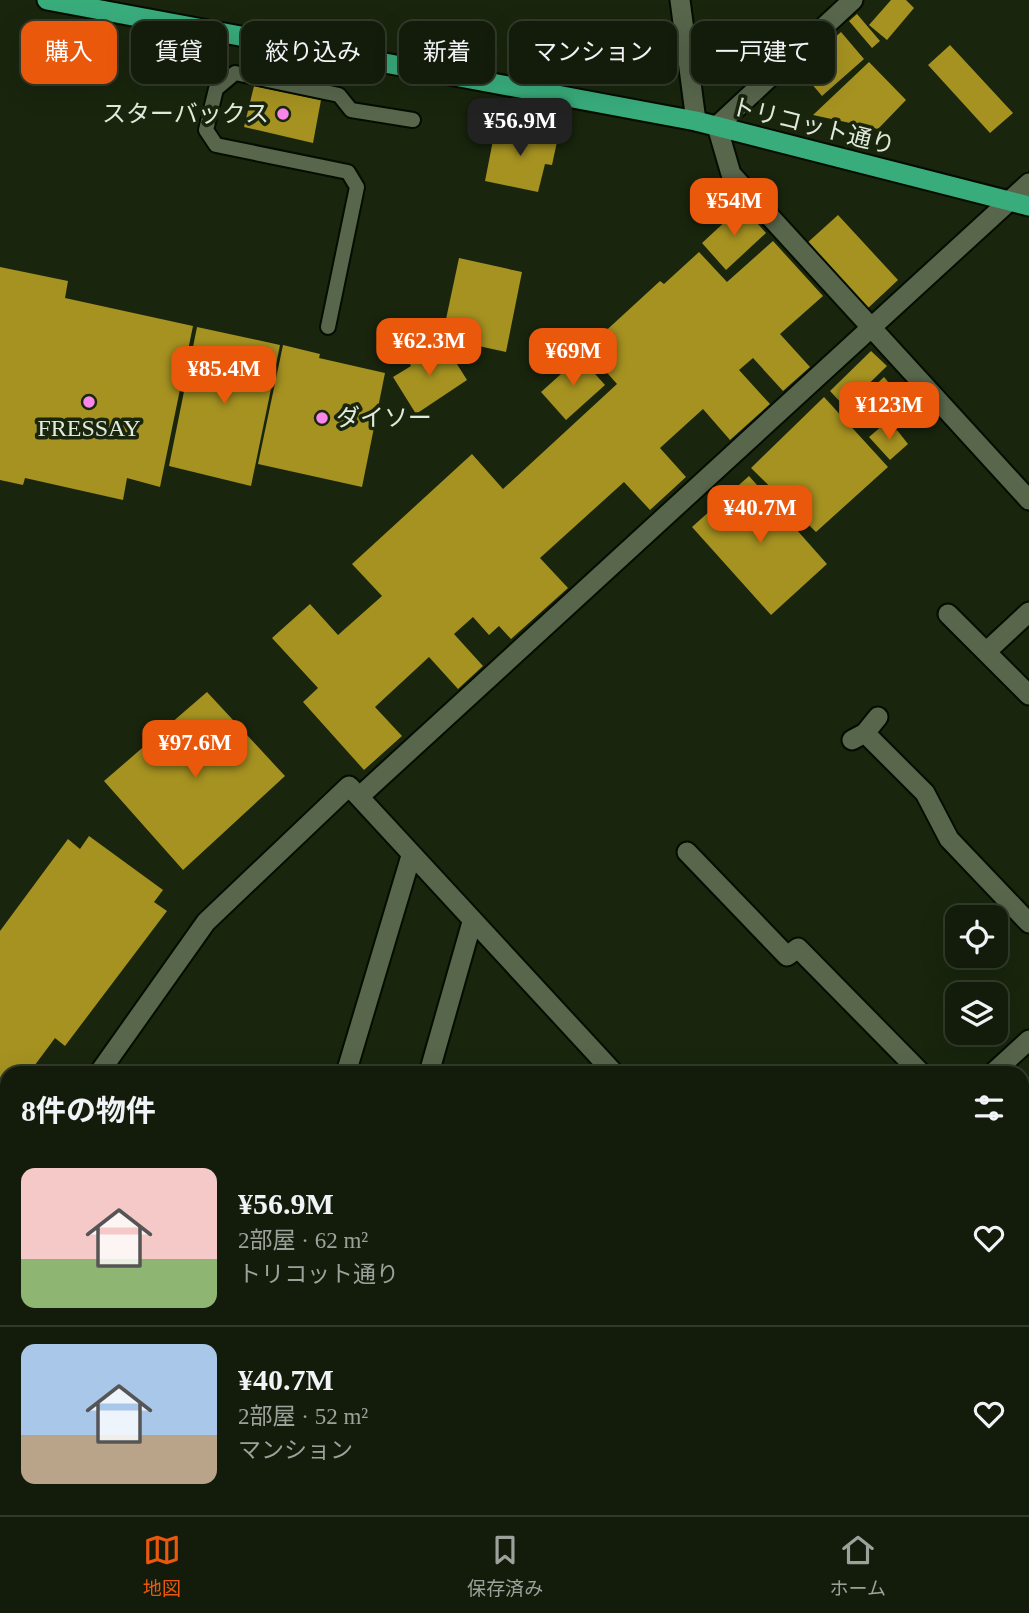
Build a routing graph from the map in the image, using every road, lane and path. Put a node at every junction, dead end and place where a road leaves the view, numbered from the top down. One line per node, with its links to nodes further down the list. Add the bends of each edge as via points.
1 (47, 0): 5 (highway, トリコット通り)
2 (680, 0): 5 (street)
3 (853, 0): 6 (street)
4 (413, 120): 10 (lane, via 351,110 340,95 235,73 216,89 206,130 216,145 348,172 358,187)
5 (696, 121): 6 (highway, トリコット通り)
6 (717, 126): 8 (highway, トリコット通り); 11 (street, via 731,174)
7 (1029, 183): 8 (street)
8 (1009, 201): 9 (highway, トリコット通り); 11 (street)
9 (1029, 206)
10 (328, 327)
11 (870, 329): 12 (street); 18 (street)
12 (1029, 500)
13 (1029, 612): 15 (street)
14 (948, 614): 15 (street)
15 (986, 652): 16 (street)
16 (1029, 695)
17 (878, 717): 22 (street, via 858,736 925,793 949,839)
18 (360, 796): 20 (street); 24 (street, via 349,786 206,922)
19 (687, 852): 28 (street, via 787,956 799,948)
20 (411, 856): 21 (street); 25 (street)
21 (472, 922): 26 (street); 27 (street)
22 (1029, 923)
23 (1029, 1040): 29 (street)
24 (104, 1066)
25 (348, 1066)
26 (431, 1066)
27 (607, 1066)
28 (914, 1066)
29 (1001, 1066)

